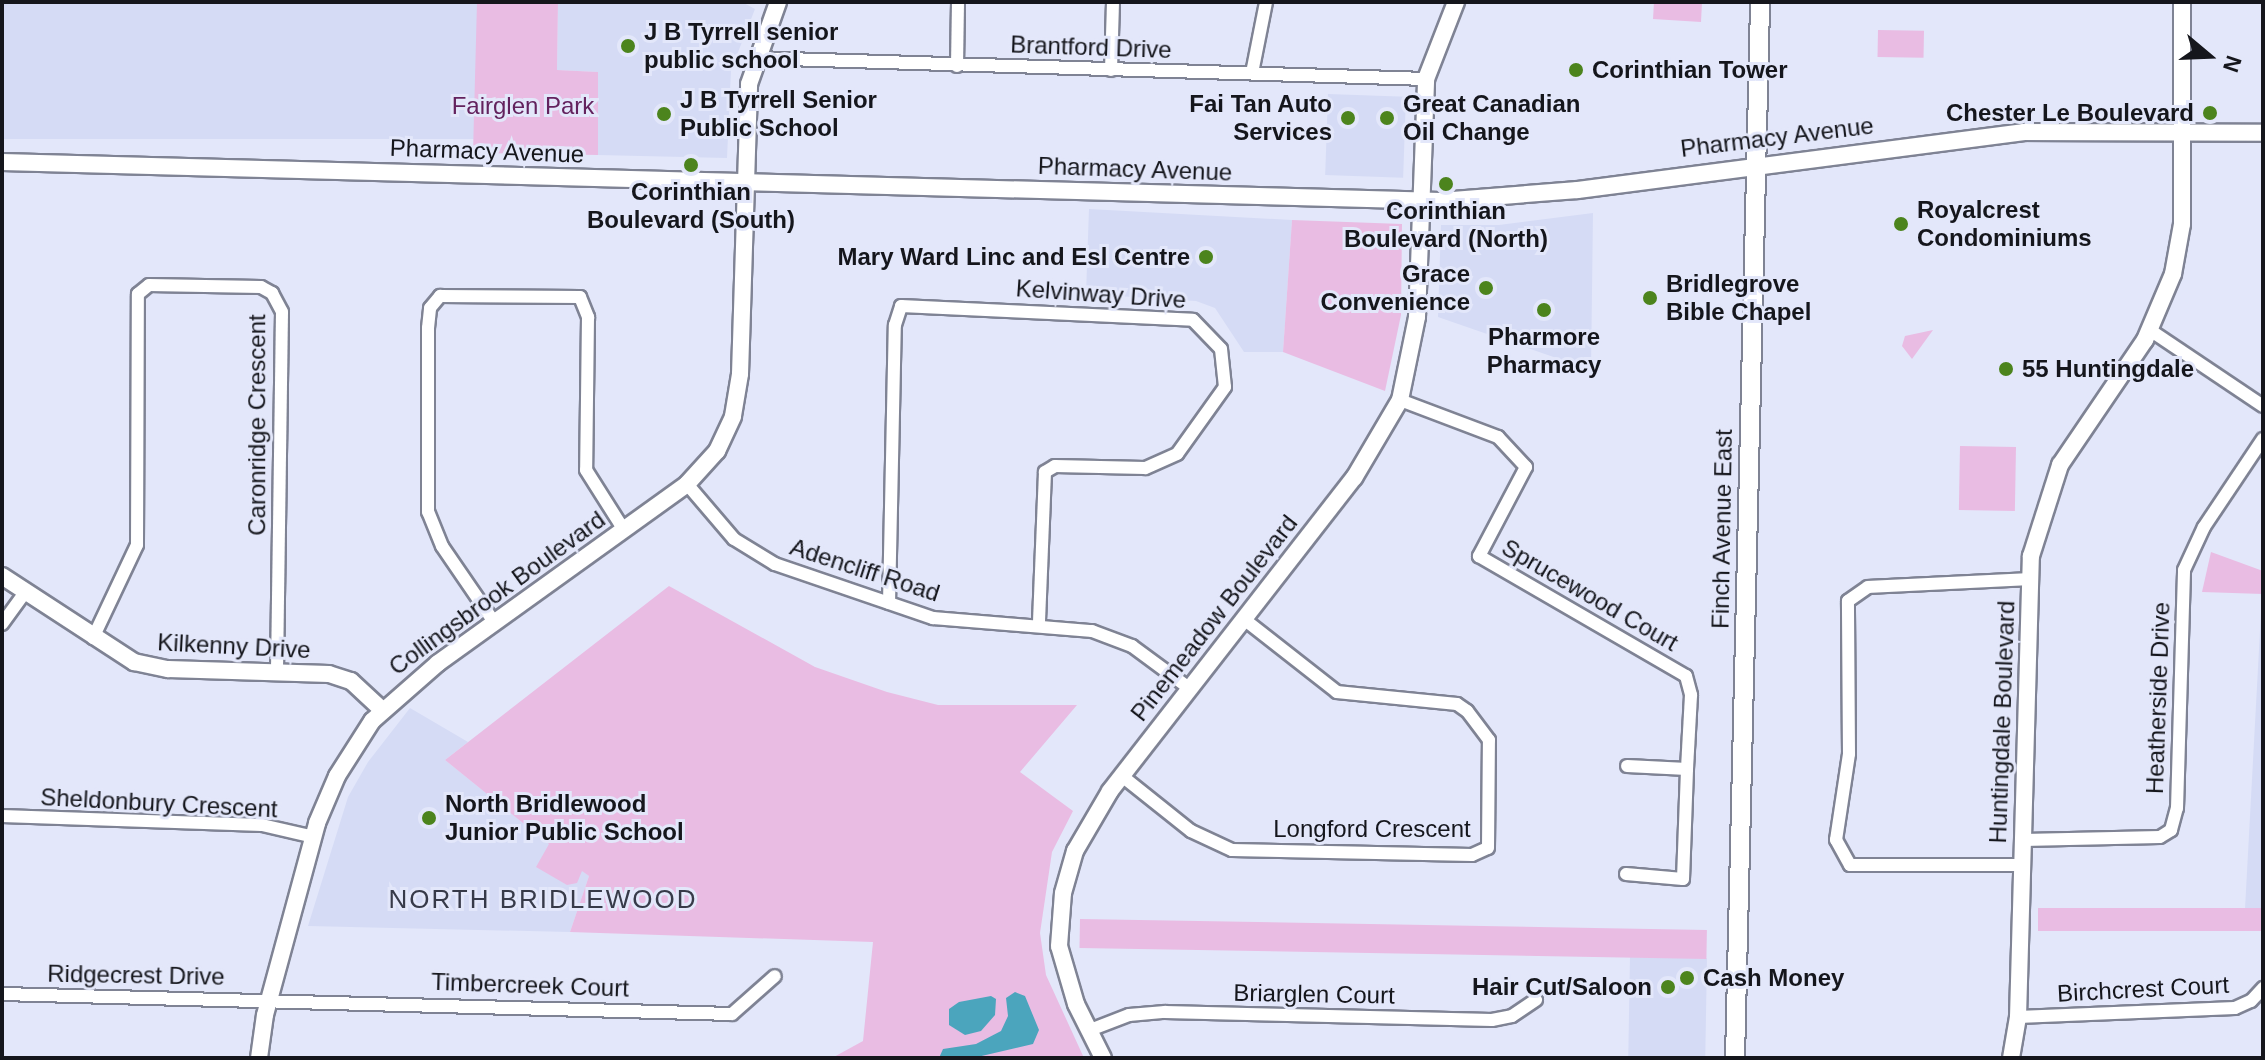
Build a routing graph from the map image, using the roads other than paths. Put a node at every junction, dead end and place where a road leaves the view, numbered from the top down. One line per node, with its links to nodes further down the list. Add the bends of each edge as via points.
1 (778, 2): 8 (street, Collingsbrook Boulevard)
2 (958, 2): 9 (street)
3 (1113, 2): 10 (street)
4 (1266, 2): 11 (street)
5 (1456, 2): 12 (street, Pinemeadow Boulevard)
6 (1760, 2): 16 (main road, Finch Avenue East)
7 (2182, 2): 13 (street)
8 (755, 58): 9 (street, Brantford Drive); 17 (street, Collingsbrook Boulevard, via 748,94)
9 (957, 66): 10 (street, Brantford Drive)
10 (1111, 70): 11 (street, Brantford Drive)
11 (1252, 73): 12 (street, Brantford Drive)
12 (1426, 79): 18 (street, Pinemeadow Boulevard)
13 (2182, 132): 14 (street, Pharmacy Avenue); 16 (street, Pharmacy Avenue, via 2024,132); 19 (street, Huntingdale Boulevard, via 2180,247)
14 (2263, 133)
15 (2, 162): 17 (street, Pharmacy Avenue)
16 (1755, 164): 18 (street, Pharmacy Avenue, via 1564,192); 54 (main road, Finch Avenue East)
17 (745, 182): 18 (street, Pharmacy Avenue); 23 (street, Collingsbrook Boulevard, via 738,392 717,451)
18 (1422, 201): 20 (street, Pinemeadow Boulevard, via 1415,337)
19 (2150, 330): 21 (street); 26 (street, Huntingdale Boulevard, via 2060,465 2036,530)
20 (1400, 400): 29 (street, Pinemeadow Boulevard, via 1354,478); 38 (street, Sprucewood Court, via 1498,437 1526,467 1479,556 1686,676 1691,695)
21 (2263, 406)
22 (2263, 439): 42 (street, Heatherside Drive, via 2204,527 2184,570 2177,808 2171,830 2160,837)
23 (687, 484): 24 (street, Collingsbrook Boulevard); 28 (street, Adencliff Road, via 734,539 763,559)
24 (624, 530): 30 (street, Collingsbrook Boulevard); 30 (street, via 586,470 588,317 580,297 440,296 430,308 428,328 428,512 442,546)
25 (2, 576): 27 (street, Kilkenny Drive)
26 (2030, 579): 42 (street, Huntingdale Boulevard); 43 (street, Huntingdale Boulevard, via 1868,587 1848,601 1849,754 1836,840 1850,865)
27 (25, 592): 31 (street); 33 (street, Kilkenny Drive)
28 (889, 603): 32 (street, Adencliff Road, via 933,618); 32 (street, Kelvinway Drive, via 895,325 901,306 1193,320 1221,349 1225,387 1177,454 1145,468 1055,466 1045,472)
29 (1244, 619): 35 (street, Pinemeadow Boulevard); 39 (street, Longford Crescent, via 1337,692 1457,704 1467,711 1489,740 1488,848 1472,855 1232,850 1191,831)
30 (494, 622): 36 (street, Collingsbrook Boulevard)
31 (2, 624)
32 (1039, 624): 35 (street, Adencliff Road, via 1092,631 1132,646)
33 (93, 638): 34 (street, Kilkenny Drive, via 123,658 150,667); 34 (street, Caronridge Crescent, via 137,545 138,294 149,285 261,287 272,293 282,312)
34 (277, 670): 36 (street, Kilkenny Drive, via 339,677)
35 (1189, 688): 39 (street, Pinemeadow Boulevard)
36 (381, 709): 41 (street, Collingsbrook Boulevard, via 337,776)
37 (1627, 766): 38 (street)
38 (1687, 769): 44 (street, Sprucewood Court, via 1683,879)
39 (1122, 776): 51 (street, Pinemeadow Boulevard, via 1075,851 1060,911 1063,968)
40 (2, 816): 41 (street, Sheldonbury Crescent, via 262,825)
41 (314, 837): 48 (street, Collingsbrook Boulevard)
42 (2023, 840): 43 (street, Huntingdale Boulevard)
43 (2022, 865): 50 (street, Huntingdale Boulevard)
44 (1626, 874)
45 (775, 976): 48 (street, Timbercreek Court, via 732,1014)
46 (2263, 988): 50 (street, Birchcrest Court, via 2235,1008)
47 (2, 994): 48 (street, Ridgecrest Drive)
48 (269, 1000): 52 (street, Collingsbrook Boulevard)
49 (1536, 1000): 51 (street, Briarglen Court, via 1512,1016 1492,1020 1165,1012 1129,1015)
50 (2018, 1017): 55 (street, Huntingdale Boulevard)
51 (1090, 1030): 53 (street, Pinemeadow Boulevard)
52 (259, 1058)
53 (1103, 1058)
54 (1735, 1058)
55 (2011, 1058)

